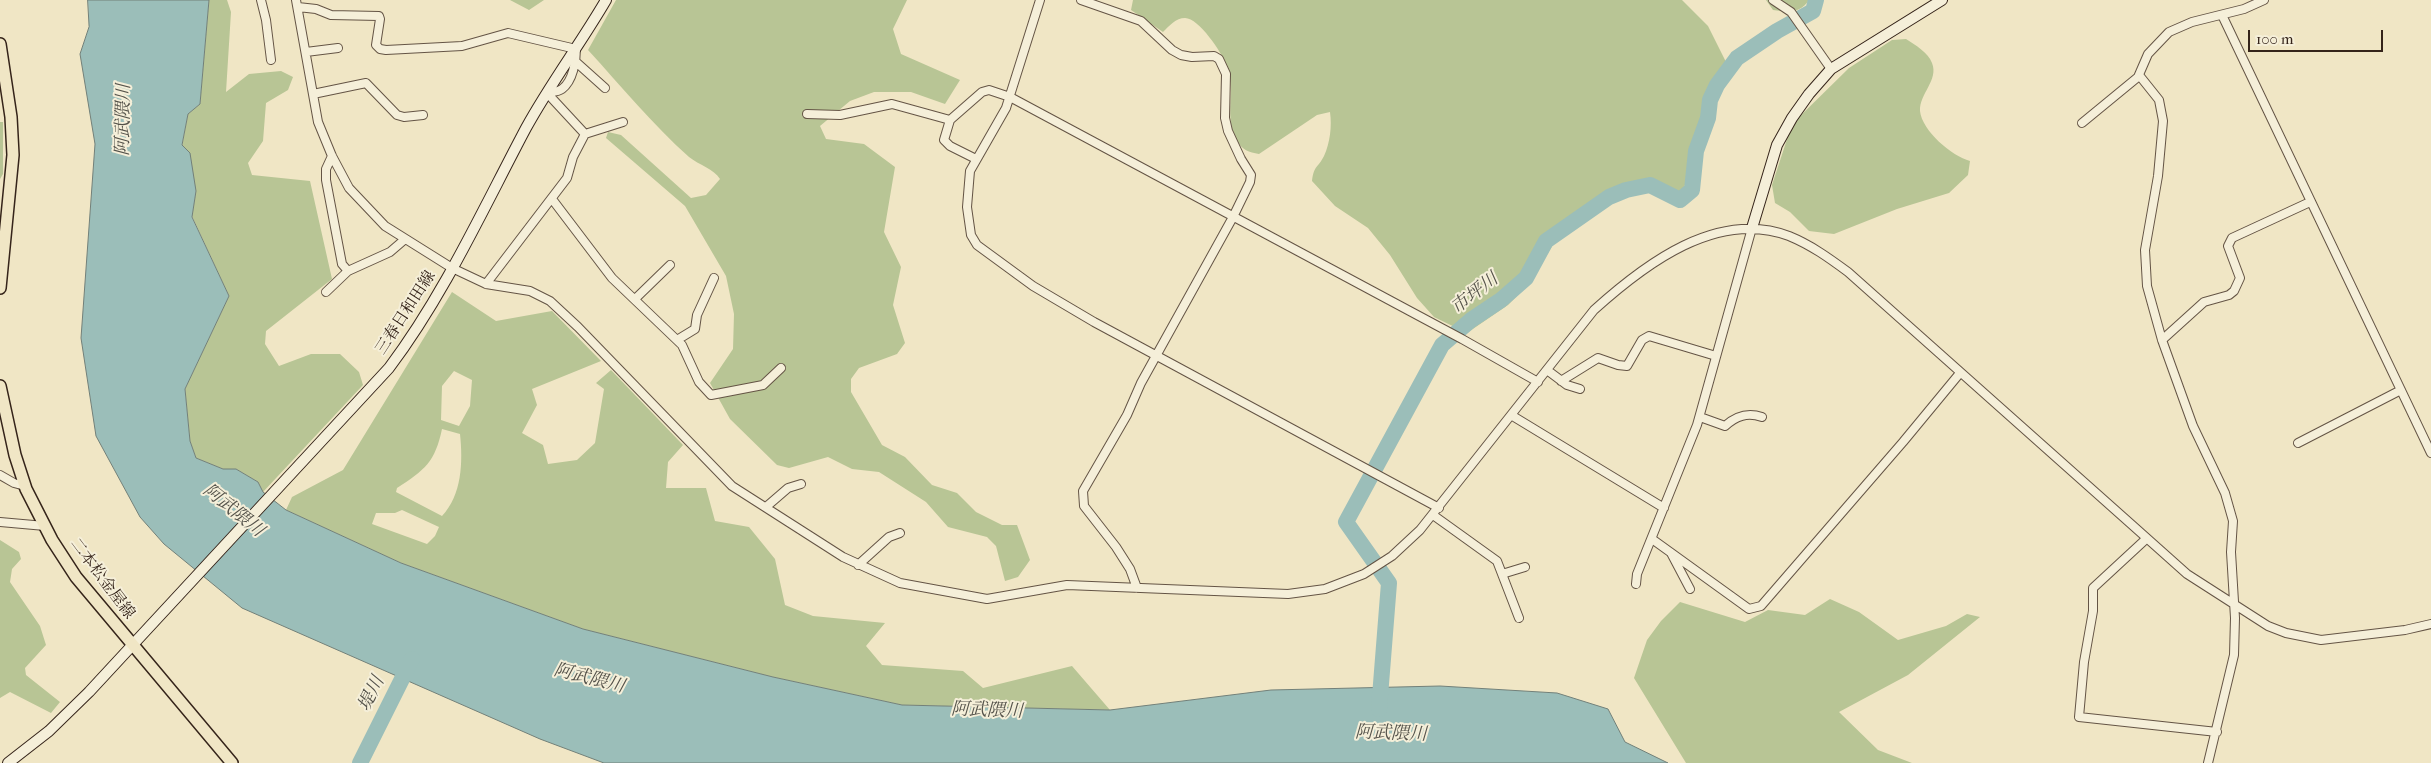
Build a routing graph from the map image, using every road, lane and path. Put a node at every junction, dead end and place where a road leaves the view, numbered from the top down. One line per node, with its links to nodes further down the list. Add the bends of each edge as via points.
1 (261, 0): 14 (street)
2 (606, 0): 12 (main road, 三春日和田線)
3 (1040, 0): 21 (street)
4 (1082, 0): 32 (street, via 1141,22 1181,56 1214,56 1220,60 1227,79 1225,118 1228,131 1251,175)
5 (1773, 0): 16 (street, via 1792,12)
6 (1942, 0): 16 (main road)
7 (2264, 0): 9 (street)
8 (297, 3): 12 (street, via 332,15 379,16 376,45 386,50 462,46 508,33); 13 (street)
9 (2222, 15): 17 (street, via 2169,32 2148,54); 31 (street)
10 (0, 44): 33 (main road, via 13,155)
11 (338, 48): 13 (street)
12 (576, 48): 15 (street); 19 (main road, 三春日和田線)
13 (306, 52): 20 (street)
14 (270, 60)
15 (576, 62): 18 (street); 19 (street, via 567,84 558,91)
16 (1831, 69): 34 (main road, via 1783,132)
17 (2139, 75): 26 (street); 45 (street, via 2159,100 2163,121 2158,176 2144,256 2147,286)
18 (605, 88)
19 (547, 93): 27 (street); 37 (main road, 三春日和田線)
20 (313, 94): 23 (street, via 366,83 397,115); 28 (street, via 318,122)
21 (1010, 97): 24 (street, via 989,90 982,92); 29 (street, via 1001,121); 32 (street)
22 (807, 114): 24 (street, via 840,115 892,104)
23 (423, 115)
24 (950, 120): 29 (street, via 944,140)
25 (623, 122): 27 (street)
26 (2082, 123)
27 (585, 134): 30 (street, via 567,178)
28 (332, 156): 35 (street, via 349,188 377,218); 38 (street, via 326,168 326,180 342,264)
29 (976, 159): 47 (street, via 968,182 967,207 971,235 977,245 1033,286)
30 (552, 199): 40 (street); 43 (street, via 612,278)
31 (2310, 202): 45 (street, via 2232,238 2228,246 2240,278 2236,288 2228,295 2204,302); 55 (street)
32 (1232, 217): 47 (street); 52 (street)
33 (4, 223): 41 (main road)
34 (1752, 228): 46 (street); 49 (street, via 1696,239 1622,285 1594,310); 50 (street, via 1788,236 1814,248 1848,272)
35 (404, 240): 37 (street); 38 (street, via 390,252)
36 (670, 265): 43 (street)
37 (452, 268): 40 (street); 83 (main road, 三春日和田線, via 410,340 376,383)
38 (348, 271): 42 (street)
39 (714, 278): 44 (street, via 695,329)
40 (486, 284): 64 (street, via 530,291 550,301 724,480)
41 (0, 288)
42 (326, 292)
43 (635, 298): 44 (street)
44 (678, 340): 48 (street, via 700,382 711,395 763,385)
45 (2162, 340): 80 (street, via 2198,438 2225,493 2233,521)
46 (1716, 356): 51 (street, via 1649,336 1642,340 1627,366 1598,358); 57 (street)
47 (1157, 357): 65 (street); 78 (street, via 1108,452 1083,491 1084,506 1116,547)
48 (781, 368)
49 (1547, 370): 51 (street); 52 (street)
50 (1960, 373): 72 (street); 73 (street, via 1761,606 1750,609)
51 (1561, 381): 54 (street)
52 (1538, 382): 56 (street)
53 (0, 386): 63 (main road, 二本松金屋線)
54 (1580, 389)
55 (2401, 390): 59 (street); 60 (street)
56 (1511, 415): 65 (street); 66 (street)
57 (1700, 417): 58 (street, via 1725,426 1743,415); 66 (street)
58 (1762, 417)
59 (2298, 443)
60 (2431, 453)
61 (0, 475): 63 (street, via 14,484)
62 (801, 484): 64 (street, via 788,488)
63 (25, 486): 69 (main road, 二本松金屋線)
64 (766, 507): 74 (street)
65 (1440, 508): 67 (street)
66 (1664, 508): 71 (street)
67 (1434, 515): 76 (street, via 1491,555); 78 (street, via 1406,544 1380,564 1325,589 1275,595)
68 (0, 522): 69 (street)
69 (45, 526): 83 (main road, 二本松金屋線, via 76,576)
70 (900, 533): 74 (street, via 889,538)
71 (1652, 539): 73 (street); 77 (street)
72 (2146, 540): 80 (street, via 2186,574); 84 (street, via 2093,588 2079,717)
73 (1670, 552): 79 (street)
74 (858, 565): 78 (street, via 900,583 987,599 1068,585)
75 (1525, 567): 76 (street)
76 (1502, 574): 81 (street)
77 (1636, 584)
78 (1137, 588)
79 (1690, 589)
80 (2234, 605): 82 (street, via 2268,626 2321,640); 84 (street, via 2234,655)
81 (1519, 618)
82 (2431, 624)
83 (133, 646): 85 (main road, 三春日和田線, via 49,731); 86 (main road, 二本松金屋線)
84 (2217, 732): 87 (street)
85 (8, 763)
86 (232, 763)
87 (2208, 763)

